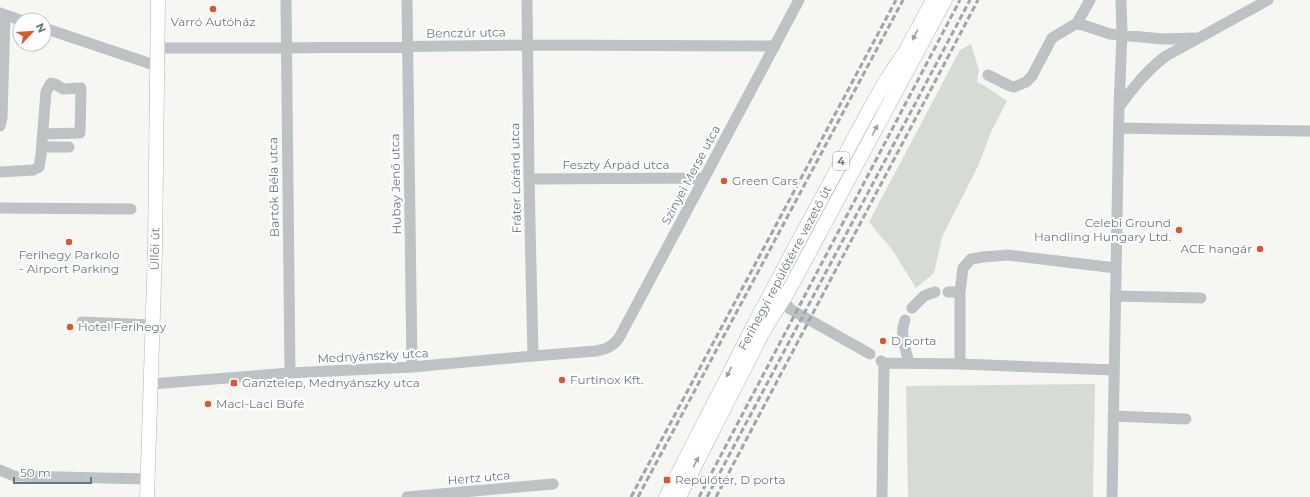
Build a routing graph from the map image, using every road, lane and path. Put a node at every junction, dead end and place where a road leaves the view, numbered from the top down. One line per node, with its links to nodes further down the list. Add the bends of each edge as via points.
1 (158, 0): 19 (main road, Üllői út)
2 (286, 0): 20 (street, Bartók Béla utca)
3 (407, 0): 18 (street, Hubay Jenő utca)
4 (527, 0): 16 (street, Fráter Lóránd utca)
5 (799, 0): 17 (street, Szinyei Merse utca)
6 (933, 0): 24 (main road, Ferihegyi repülőtérre vezető út / 4, one-way to 24, via 906,52)
7 (945, 0): 42 (main road, Ferihegyi repülőtérre vezető út / 4, one-way to 7)
8 (1090, 0): 12 (street)
9 (1121, 0): 14 (street)
10 (1268, 0): 15 (street)
11 (3, 14): 25 (street)
12 (1077, 23): 14 (street, via 1110,34); 22 (street, via 1052,38 1032,76 1026,82 1014,87)
13 (52, 31): 21 (street)
14 (1122, 34): 15 (street, via 1163,39); 23 (street)
15 (1200, 38): 23 (street, via 1157,62 1135,84)
16 (528, 45): 17 (street, Benczúr utca); 18 (street, Benczúr utca); 33 (street, Fráter Lóránd utca)
17 (775, 46): 32 (street, Szinyei Merse utca)
18 (408, 47): 20 (street, Benczúr utca); 54 (street, Hubay Jenő utca)
19 (157, 48): 20 (street, Benczúr utca); 21 (main road, Üllői út)
20 (286, 48): 57 (street, Bartók Béla utca)
21 (157, 66): 47 (main road, Üllői út)
22 (988, 74)
23 (1119, 107): 26 (street)
24 (867, 114): 42 (street, via 858,143 780,290); 48 (main road, Ferihegyi repülőtérre vezető út / 4)
25 (0, 126)
26 (1119, 128): 27 (street); 36 (street)
27 (1310, 131)
28 (43, 134): 28 (street, via 46,92 51,83 62,89 81,88 80,133); 29 (street)
29 (42, 147): 30 (street); 31 (street, via 38,168)
30 (68, 147)
31 (0, 172)
32 (704, 178): 33 (street, Feszty Árpád utca); 49 (street, Szinyei Merse utca, via 619,338 613,345)
33 (529, 179): 51 (street, Fráter Lóránd utca)
34 (0, 208): 35 (street)
35 (131, 209)
36 (1116, 268): 39 (street, via 1008,255 983,257 971,259 963,268); 40 (street)
37 (935, 292): 43 (street, via 924,296)
38 (948, 292): 39 (street)
39 (960, 292): 53 (street)
40 (1115, 296): 41 (street); 56 (street)
41 (1201, 298)
42 (783, 307): 44 (street); 48 (street); 55 (main road, Ferihegyi repülőtérre vezető út / 4, via 764,330)
43 (912, 308)
44 (802, 315): 50 (street); 55 (street, via 781,315 760,351)
45 (905, 320): 52 (street, via 902,334)
46 (82, 322): 47 (street)
47 (153, 325): 58 (main road, Üllői út)
48 (754, 325): 66 (main road, Ferihegyi repülőtérre vezető út / 4, one-way to 66)
49 (596, 352): 51 (street, Mednyánszky utca)
50 (870, 354)
51 (533, 356): 54 (street, Mednyánszky utca)
52 (909, 363): 53 (street); 68 (street, via 883,362)
53 (960, 364): 56 (street)
54 (412, 367): 57 (street, Mednyánszky utca)
55 (743, 370): 67 (main road, Ferihegyi repülőtérre vezető út / 4, one-way to 55)
56 (1113, 370): 59 (street)
57 (290, 373): 58 (street, Mednyánszky utca)
58 (151, 384): 62 (main road, Üllői út)
59 (1113, 416): 60 (street); 69 (street)
60 (1186, 419)
61 (0, 470): 62 (street, via 14,476)
62 (148, 479): 64 (main road, Üllői út)
63 (553, 484): 65 (street, Hertz utca)
64 (147, 497)
65 (407, 497)
66 (666, 497)
67 (679, 497)
68 (882, 497)
69 (1112, 497)

